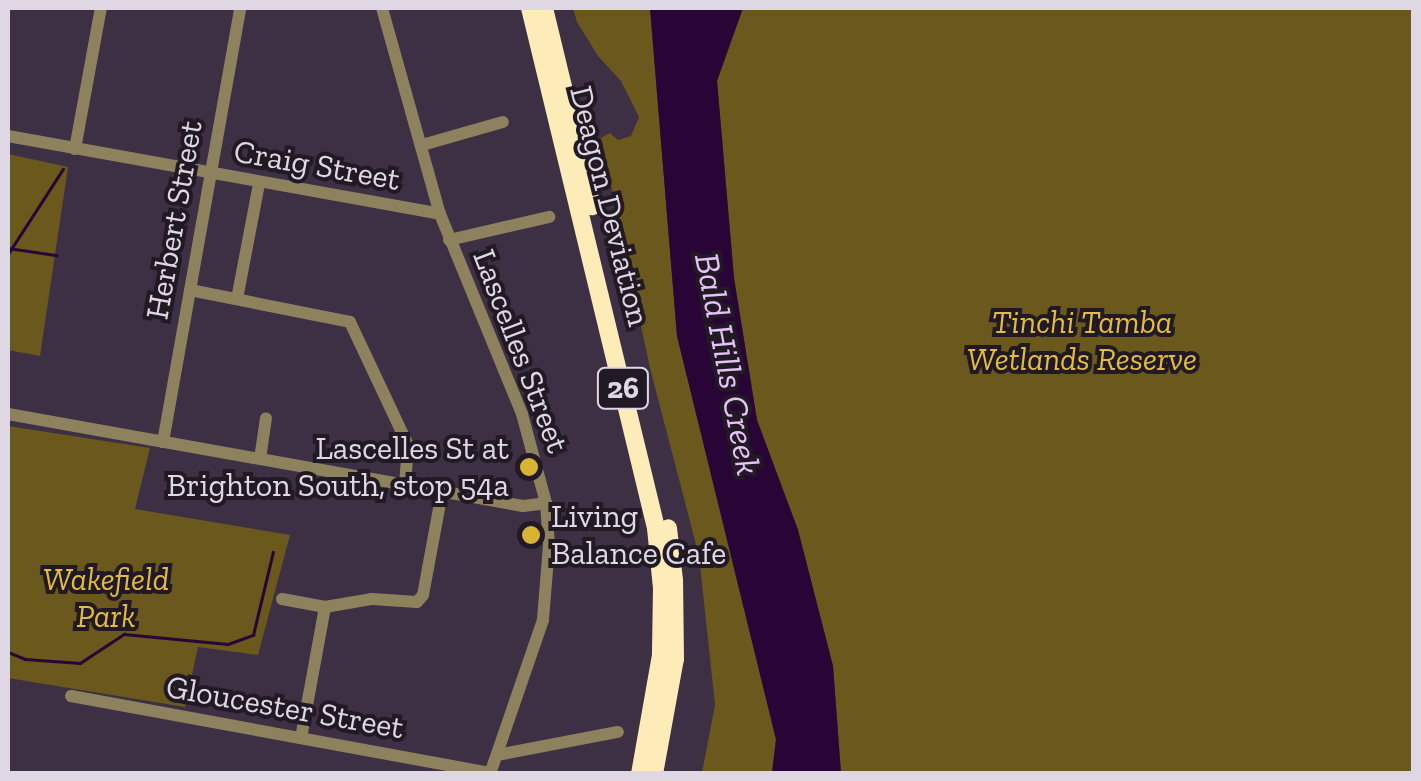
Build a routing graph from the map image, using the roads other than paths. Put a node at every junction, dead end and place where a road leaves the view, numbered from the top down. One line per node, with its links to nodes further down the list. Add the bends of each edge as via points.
1 (100, 8): 9 (street)
2 (240, 8): 10 (street, Herbert Street)
3 (382, 8): 8 (street, Lascelles Street)
4 (530, 8): 31 (highway, Deagon Deviation / 26, via 656,528 662,656)
5 (544, 8): 32 (highway, Deagon Deviation / 26, via 672,554 674,658)
6 (503, 122): 8 (street)
7 (8, 136): 9 (street, Craig Street)
8 (422, 145): 12 (street, Lascelles Street)
9 (75, 149): 10 (street, Craig Street)
10 (210, 174): 11 (street, Craig Street); 15 (street, Herbert Street)
11 (259, 184): 12 (street, Craig Street); 16 (street)
12 (440, 214): 14 (street, Lascelles Street)
13 (549, 218): 14 (street)
14 (449, 240): 23 (street, Lascelles Street, via 526,424)
15 (190, 290): 16 (street); 19 (street, Herbert Street)
16 (237, 299): 21 (street, via 350,322 408,445)
17 (8, 414): 19 (street)
18 (266, 418): 20 (street)
19 (162, 442): 20 (street)
20 (260, 459): 21 (street)
21 (405, 485): 22 (street)
22 (442, 492): 23 (street); 25 (street, via 420,606 372,599)
23 (546, 504): 29 (street, Lascelles Street, via 543,620)
24 (282, 599): 25 (street)
25 (325, 607): 28 (street)
26 (71, 696): 28 (street, Gloucester Street)
27 (618, 732): 29 (street)
28 (301, 738): 30 (street, Gloucester Street)
29 (498, 755): 30 (street, Lascelles Street)
30 (490, 773)
31 (640, 774)
32 (654, 774)

